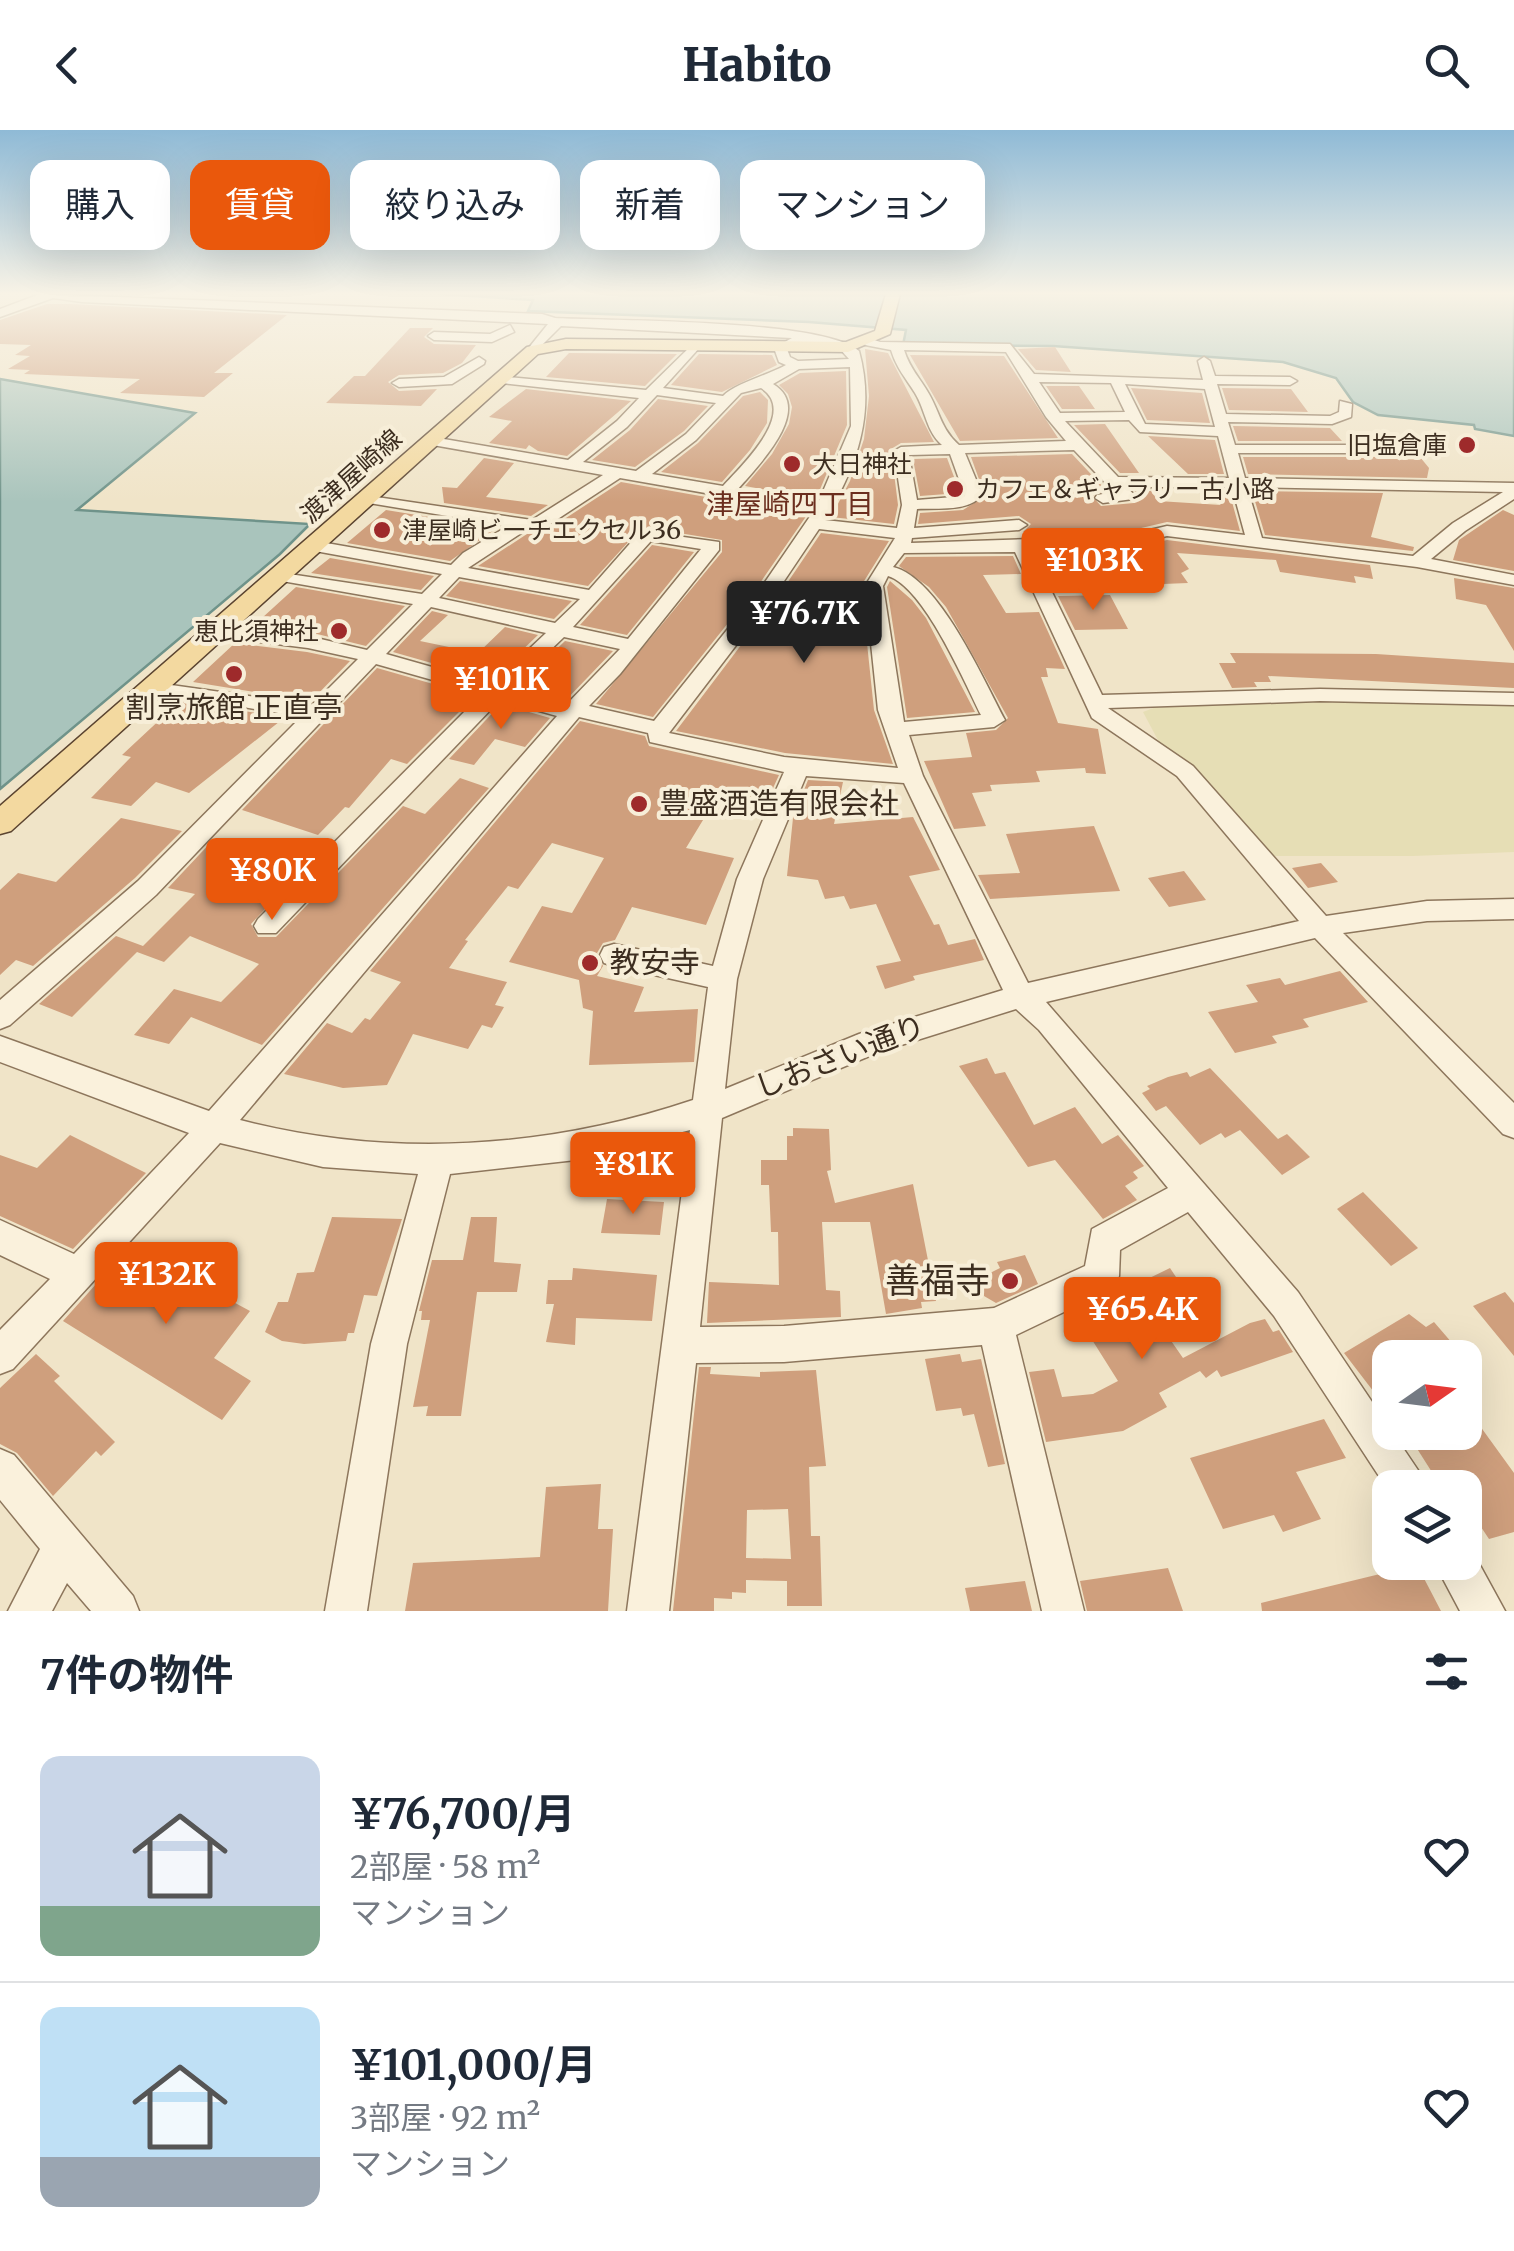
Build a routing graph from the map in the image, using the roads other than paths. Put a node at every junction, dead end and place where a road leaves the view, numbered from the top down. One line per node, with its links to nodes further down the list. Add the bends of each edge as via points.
1 (477, 363): 16 (street, via 447,381)
2 (493, 363): 11 (street)
3 (521, 363): 11 (main road)
4 (680, 363): 19 (street)
5 (793, 363): 12 (street)
6 (807, 363): 12 (street)
7 (853, 363): 40 (street, via 858,431)
8 (901, 363): 29 (street, via 938,434)
9 (1019, 363): 13 (street)
10 (1205, 363): 17 (street)
11 (517, 365): 19 (street); 25 (main road, 渡津屋崎線)
12 (796, 365): 18 (street)
13 (1028, 378): 14 (street); 22 (street)
14 (1116, 379): 17 (street); 23 (street)
15 (1290, 381): 17 (street)
16 (400, 383)
17 (1210, 383): 24 (street)
18 (763, 384): 20 (street); 36 (street, via 775,388 784,413)
19 (653, 393): 20 (street); 30 (street)
20 (724, 400): 32 (street, via 691,437)
21 (1345, 404): 24 (street, via 1346,414 1332,420)
22 (1053, 416): 23 (street); 26 (street)
23 (1134, 416): 24 (street, via 1140,428)
24 (1223, 425): 27 (street)
25 (432, 441): 30 (street); 37 (main road, 渡津屋崎線)
26 (1078, 445): 29 (street); 33 (street)
27 (1230, 449): 28 (street); 34 (street)
28 (1391, 449)
29 (956, 450): 39 (street, via 901,451); 39 (street, via 971,500)
30 (572, 464): 31 (street)
31 (618, 473): 32 (street); 41 (street, via 534,526)
32 (638, 477): 36 (street)
33 (1115, 482): 34 (street); 38 (street, via 1127,496)
34 (1240, 482): 35 (street); 43 (street)
35 (1514, 490): 47 (street)
36 (727, 491): 40 (street)
37 (369, 498): 41 (street); 46 (main road, 渡津屋崎線)
38 (1103, 498)
39 (910, 505): 44 (street)
40 (817, 516): 44 (street); 65 (street)
41 (522, 524): 49 (street)
42 (1020, 536): 44 (street); 45 (street); 62 (street)
43 (1254, 539): 45 (street, via 1167,531 1124,541); 47 (street)
44 (902, 541): 50 (street)
45 (1054, 543): 48 (street)
46 (315, 546): 49 (street); 51 (main road, 渡津屋崎線)
47 (1418, 562): 52 (street)
48 (1064, 566)
49 (457, 569): 53 (street); 54 (street)
50 (881, 570): 66 (street, via 874,586 888,710); 66 (street, via 902,574 917,590 994,720)
51 (282, 576): 54 (street); 56 (main road, 渡津屋崎線)
52 (1514, 580)
53 (593, 596): 55 (street); 57 (street, via 647,534 712,546)
54 (426, 601): 55 (street); 58 (street)
55 (560, 630): 57 (street); 60 (street)
56 (218, 631): 58 (street); 59 (main road, 渡津屋崎線)
57 (633, 646): 63 (street)
58 (374, 657): 60 (street); 64 (street)
59 (157, 686): 64 (street); 69 (main road, 渡津屋崎線)
60 (496, 692): 63 (street); 71 (street, via 356,843)
61 (1514, 699): 62 (street, via 1354,695)
62 (1094, 702): 72 (street, via 1108,720 1185,771)
63 (572, 711): 65 (street); 80 (street)
64 (319, 713): 76 (street, via 147,888)
65 (658, 729): 67 (street, via 658,737)
66 (897, 730): 68 (street)
67 (797, 769): 68 (street); 74 (street, via 750,879)
68 (912, 776): 75 (street)
69 (0, 823)
70 (1514, 909): 72 (street, しおさい通り, via 1406,912)
71 (267, 926)
72 (1320, 926): 75 (street, しおさい通り); 79 (street)
73 (614, 955): 74 (street)
74 (722, 979): 78 (street)
75 (1020, 996): 78 (street, しおさい通り, via 865,1044); 82 (street, via 1049,1022)
76 (0, 1017)
77 (0, 1049): 80 (street, しおさい通り)
78 (708, 1110): 81 (street, しおさい通り, via 531,1152); 86 (street)
79 (1514, 1124)
80 (212, 1130): 81 (street, しおさい通り, via 322,1154); 84 (street)
81 (438, 1160): 94 (street, via 389,1344)
82 (1190, 1194): 85 (street, via 1104,1241 1102,1276); 89 (street, via 1286,1304)
83 (0, 1237): 84 (street)
84 (79, 1276): 87 (street)
85 (996, 1326): 86 (street, via 784,1344); 96 (street)
86 (680, 1344): 95 (street)
87 (0, 1356)
88 (0, 1470): 90 (street)
89 (1398, 1470)
90 (63, 1549): 92 (street); 93 (street)
91 (1466, 1580): 97 (street)
92 (30, 1611)
93 (118, 1611)
94 (346, 1611)
95 (648, 1611)
96 (1063, 1611)
97 (1484, 1611)

